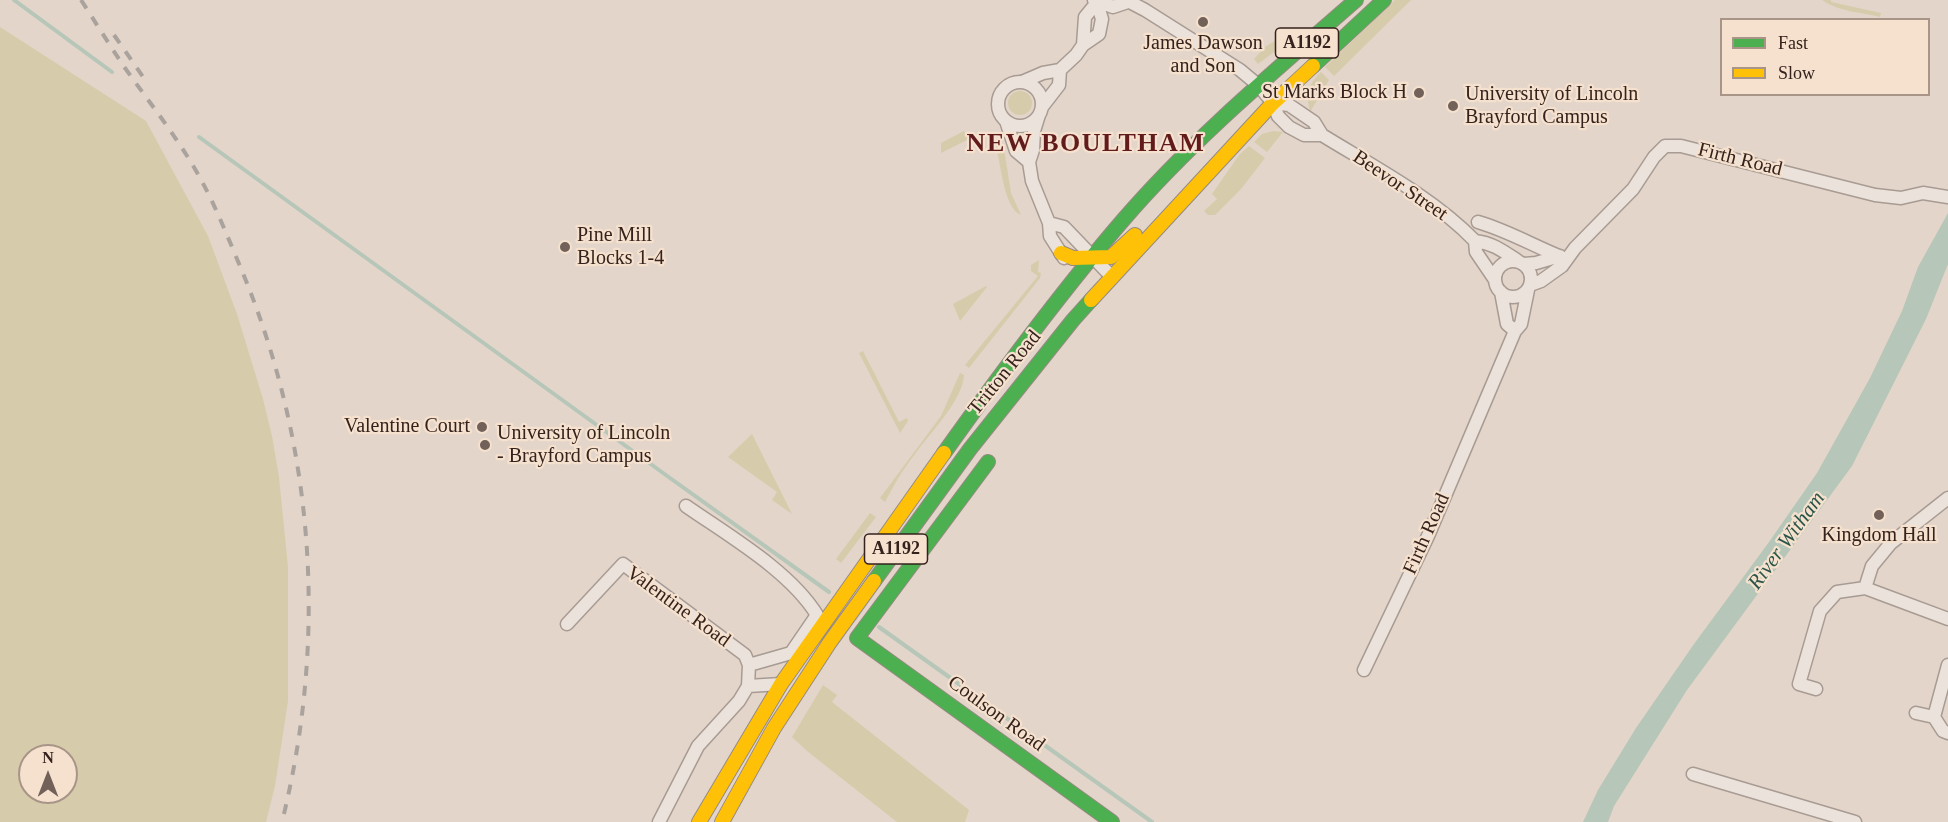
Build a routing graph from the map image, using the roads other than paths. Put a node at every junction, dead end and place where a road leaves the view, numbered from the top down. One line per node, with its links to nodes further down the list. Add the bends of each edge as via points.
1 (1096, 0): 4 (street, Beevor Street, via 1113,7); 5 (street, via 1085,17 1083,45)
2 (1356, 0): 7 (main road, Tritton Road / A1192)
3 (1384, 0): 8 (main road, Tritton Road / A1192)
4 (1127, 1): 7 (street, Beevor Street, via 1240,70)
5 (1060, 70): 6 (street); 9 (street, via 1059,85)
6 (1022, 82): 9 (street, via 1036,88 1042,97); 10 (street, via 1007,86 1001,94 999,109)
7 (1258, 86): 8 (street, Beevor Street); 21 (main road, Tritton Road / A1192, via 1157,184)
8 (1273, 104): 11 (street, Beevor Street, via 1289,105 1314,122); 11 (street, Beevor Street, via 1289,127 1304,135); 13 (main road, Tritton Road / A1192)
9 (1041, 111): 10 (street, via 1027,125 1016,126); 12 (street)
10 (1006, 121): 12 (street, via 1016,151)
11 (1322, 135): 17 (street, Beevor Street, via 1422,197)
12 (1029, 162): 16 (street, via 1032,181)
13 (1210, 172): 21 (main road, via 1185,188 1116,254); 24 (main road, Tritton Road / A1192)
14 (1948, 197): 18 (street, Firth Road, via 1923,193 1901,198 1875,195 1672,145 1660,148 1633,189)
15 (1478, 222): 20 (street)
16 (1049, 223): 19 (street, via 1050,236); 21 (street, via 1064,227)
17 (1475, 241): 22 (street, Beevor Street, via 1488,242); 25 (street, Beevor Street, via 1476,252)
18 (1575, 249): 20 (street, Firth Road); 26 (street, Firth Road, via 1562,266)
19 (1061, 253): 21 (main road, via 1073,258); 23 (street)
20 (1559, 256): 22 (street, Firth Road)
21 (1094, 258): 23 (main road, Tritton Road / A1192); 24 (street)
22 (1521, 263): 25 (street, via 1512,261 1498,268); 26 (street, via 1531,276)
23 (1079, 277): 27 (street); 38 (main road, Tritton Road / A1192, via 981,401)
24 (1112, 277): 27 (main road, Tritton Road / A1192)
25 (1498, 286): 26 (street, via 1507,296 1514,297); 28 (street, via 1507,324)
26 (1529, 288): 28 (street, Firth Road, via 1521,324)
27 (1097, 295): 47 (main road, Tritton Road / A1192, via 970,449 830,642 774,728)
28 (1515, 331): 37 (street, Firth Road, via 1428,536)
29 (988, 462): 48 (main road, Coulson Road, via 857,638)
30 (1948, 498): 32 (street, via 1891,543 1872,566)
31 (686, 506): 36 (street, via 788,578 817,615 791,653)
32 (1865, 588): 33 (street); 40 (street, via 1837,592 1820,611 1799,684)
33 (1948, 619)
34 (567, 624): 36 (street, Valentine Road, via 623,564 745,655)
35 (1948, 664): 42 (street)
36 (749, 665): 39 (street)
37 (1364, 670)
38 (781, 684): 39 (street); 46 (main road, Tritton Road / A1192)
39 (748, 686): 45 (street, via 698,747)
40 (1816, 689)
41 (1916, 713): 42 (street)
42 (1934, 717): 43 (street)
43 (1948, 733)
44 (1693, 774): 49 (street)
45 (659, 822)
46 (699, 822)
47 (722, 822)
48 (1112, 822)
49 (1855, 822)

